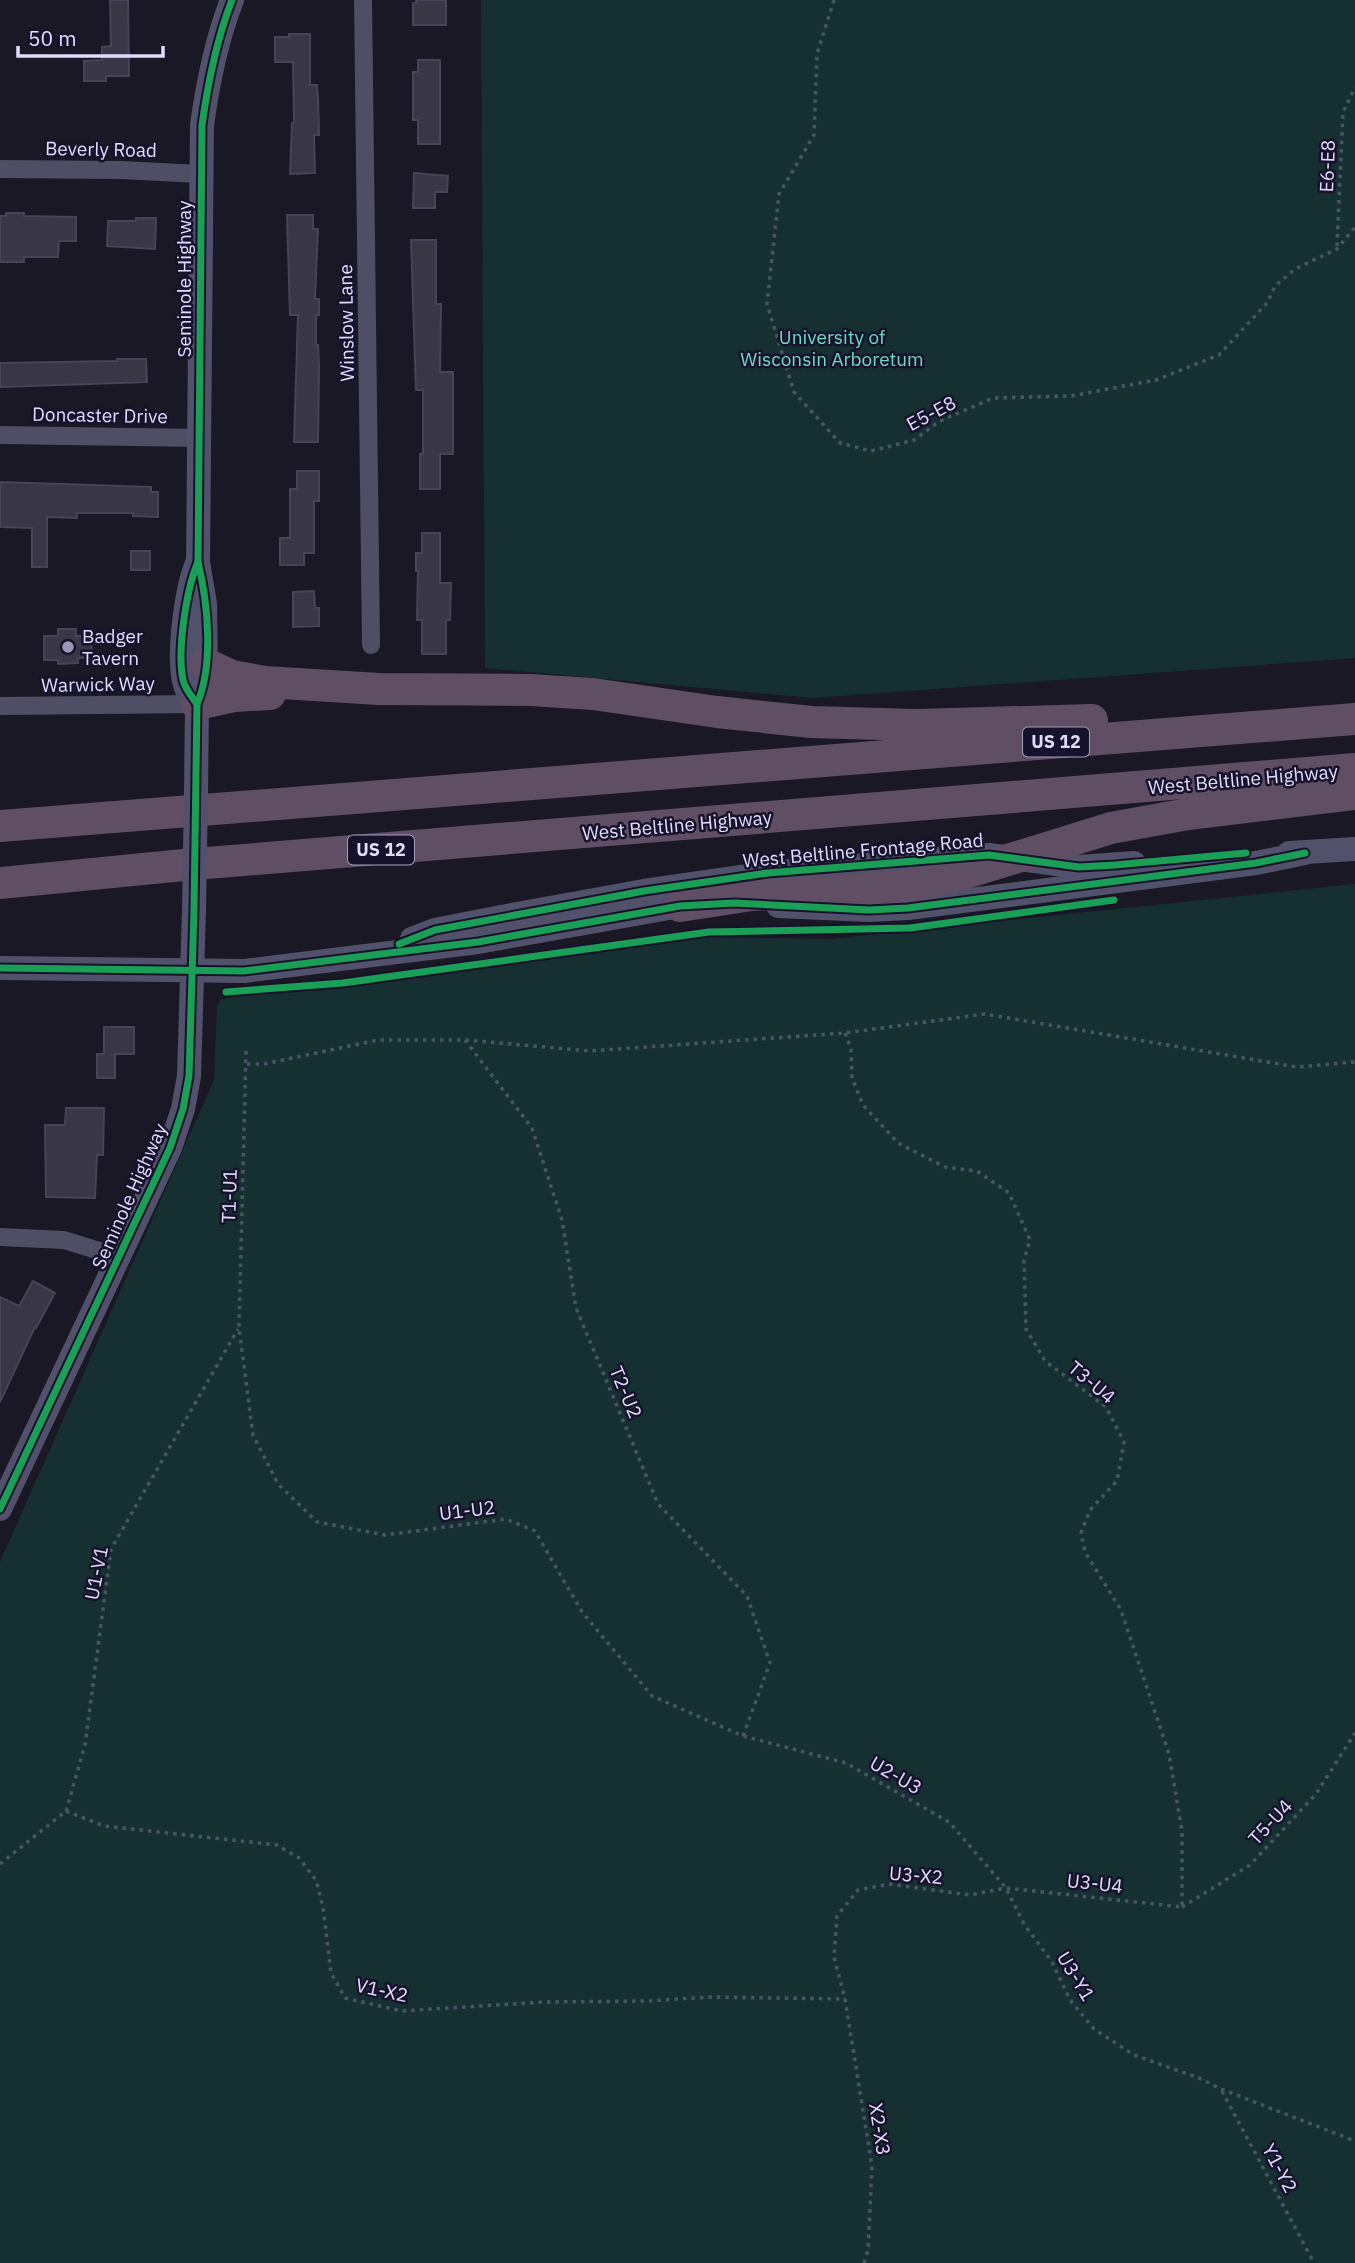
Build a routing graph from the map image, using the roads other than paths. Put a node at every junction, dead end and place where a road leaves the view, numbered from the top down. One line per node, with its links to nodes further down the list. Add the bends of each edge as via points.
1 (232, 0): 4 (street, Seminole Highway, via 208,81)
2 (363, 0): 8 (street, Winslow Lane)
3 (0, 169): 4 (street, Beverly Road)
4 (200, 174): 6 (street, Seminole Highway)
5 (0, 435): 6 (street, Doncaster Drive)
6 (199, 438): 7 (street, Seminole Highway)
7 (198, 562): 9 (street, Seminole Highway, via 205,604); 11 (street, Seminole Highway, via 186,599 183,671 185,685)
8 (371, 645)
9 (206, 664): 10 (highway, via 245,680); 11 (street, Seminole Highway)
10 (379, 689): 11 (highway, via 239,696); 13 (highway, via 593,694 730,714 866,725)
11 (197, 704): 12 (street, Warwick Way); 25 (street, Seminole Highway, bridge)
12 (0, 706)
13 (1355, 712)
14 (1355, 719): 17 (highway, US 12)
15 (1355, 769): 21 (highway, West Beltline Highway / US 12)
16 (1355, 794): 20 (highway, via 1111,828)
17 (0, 826)
18 (1355, 849): 19 (street, West Beltline Frontage Road)
19 (1305, 853): 20 (street, West Beltline Frontage Road, via 1255,852 1079,867); 22 (street, West Beltline Frontage Road, via 908,908)
20 (1015, 857): 22 (highway, via 911,886 752,895); 23 (street, West Beltline Frontage Road, via 989,855 730,877 435,930)
21 (0, 883)
22 (681, 906): 23 (street, West Beltline Frontage Road, via 478,942)
23 (379, 952): 25 (street, West Beltline Frontage Road, via 244,971)
24 (0, 968): 25 (street, West Beltline Frontage Road)
25 (193, 971): 27 (street, Seminole Highway, via 189,1076 183,1109 170,1148)
26 (0, 1237): 27 (street, via 64,1240)
27 (119, 1257): 28 (street, Seminole Highway)
28 (0, 1510)

